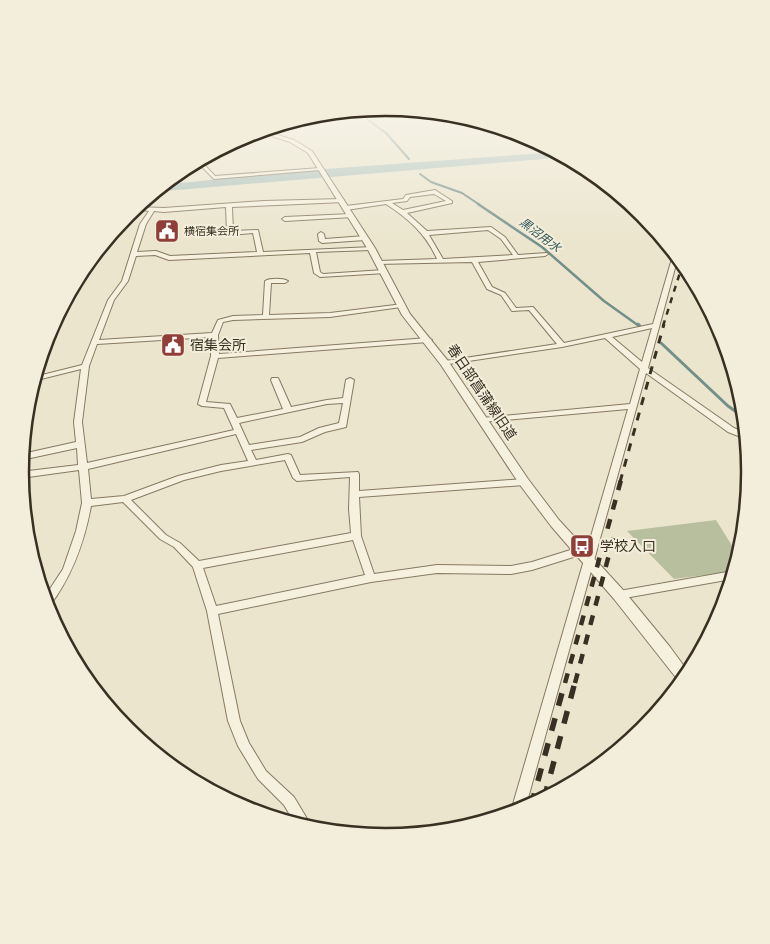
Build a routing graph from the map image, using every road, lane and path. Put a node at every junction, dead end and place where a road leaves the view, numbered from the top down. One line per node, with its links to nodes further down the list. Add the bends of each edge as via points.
1 (312, 155): 3 (street, 春日部菖蒲線旧道)
2 (203, 166): 3 (street, via 214,178)
3 (322, 172): 6 (street, 春日部菖蒲線旧道)
4 (388, 203): 6 (street); 9 (street); 9 (street, via 434,192 450,202)
5 (229, 205): 6 (street); 8 (street); 17 (street, via 230,233 256,231)
6 (346, 208): 10 (street); 13 (street, 春日部菖蒲線旧道)
7 (145, 209): 8 (street)
8 (153, 209): 16 (street, via 143,224)
9 (402, 212): 12 (street)
10 (285, 219)
11 (320, 234): 13 (street, via 322,241)
12 (427, 234): 19 (street, via 489,228 503,238); 21 (street)
13 (365, 238): 14 (street, 春日部菖蒲線旧道)
14 (372, 248): 15 (street); 23 (street, 春日部菖蒲線旧道)
15 (312, 252): 17 (street); 23 (street, via 317,274 322,276)
16 (134, 254): 17 (street, via 156,253 169,258); 31 (street, via 125,281 111,300)
17 (260, 254)
18 (545, 254): 19 (street)
19 (517, 257): 20 (street)
20 (474, 260): 21 (street); 32 (street, via 489,288 503,294 514,310 531,308)
21 (440, 261): 23 (street)
22 (674, 263): 27 (street)
23 (382, 268): 25 (street, 春日部菖蒲線旧道)
24 (285, 281): 26 (street, via 268,281)
25 (401, 305): 26 (street, via 330,315); 30 (street, 春日部菖蒲線旧道)
26 (266, 317): 28 (street, via 220,321)
27 (657, 325): 29 (street); 36 (street)
28 (214, 335): 31 (street); 33 (street)
29 (607, 336): 32 (street); 36 (street)
30 (428, 340): 33 (street); 34 (street, 春日部菖蒲線旧道)
31 (95, 342): 35 (street)
32 (562, 345): 34 (street)
33 (215, 356): 44 (street, via 202,404 227,406)
34 (445, 363): 43 (street, 春日部菖蒲線旧道)
35 (86, 366): 37 (street); 47 (street, via 78,422)
36 (645, 369): 41 (street); 46 (street)
37 (42, 377)
38 (275, 380): 42 (street)
39 (350, 380): 40 (street)
40 (347, 400): 42 (street); 48 (street, via 343,425 302,438)
41 (634, 406): 43 (street); 59 (street)
42 (288, 410): 44 (street)
43 (482, 420): 53 (street, 春日部菖蒲線旧道)
44 (236, 421): 45 (street)
45 (240, 431): 48 (street); 51 (street)
46 (739, 433)
47 (81, 444): 49 (street); 51 (street)
48 (247, 448): 50 (street)
49 (30, 455)
50 (253, 462): 54 (street, via 288,456 297,478 354,474); 55 (street, via 181,478)
51 (84, 467): 52 (street); 56 (street)
52 (29, 474)
53 (524, 482): 54 (street); 58 (street, 春日部菖蒲線旧道)
54 (354, 494): 57 (street)
55 (125, 498): 56 (street); 60 (street, via 163,537 177,545)
56 (87, 503): 64 (street, via 70,568)
57 (356, 536): 60 (street); 62 (street)
58 (580, 551): 59 (street, 春日部菖蒲線旧道); 62 (street, via 511,570 437,569)
59 (589, 561): 63 (street, 春日部菖蒲線旧道); 67 (street)
60 (197, 565): 65 (street)
61 (725, 576): 63 (street)
62 (371, 578): 65 (street)
63 (619, 595): 66 (street, 春日部菖蒲線旧道)
64 (51, 596)
65 (212, 610): 68 (street, via 234,722 244,746 262,775 289,801)
66 (680, 672)
67 (521, 801)
68 (299, 817)

